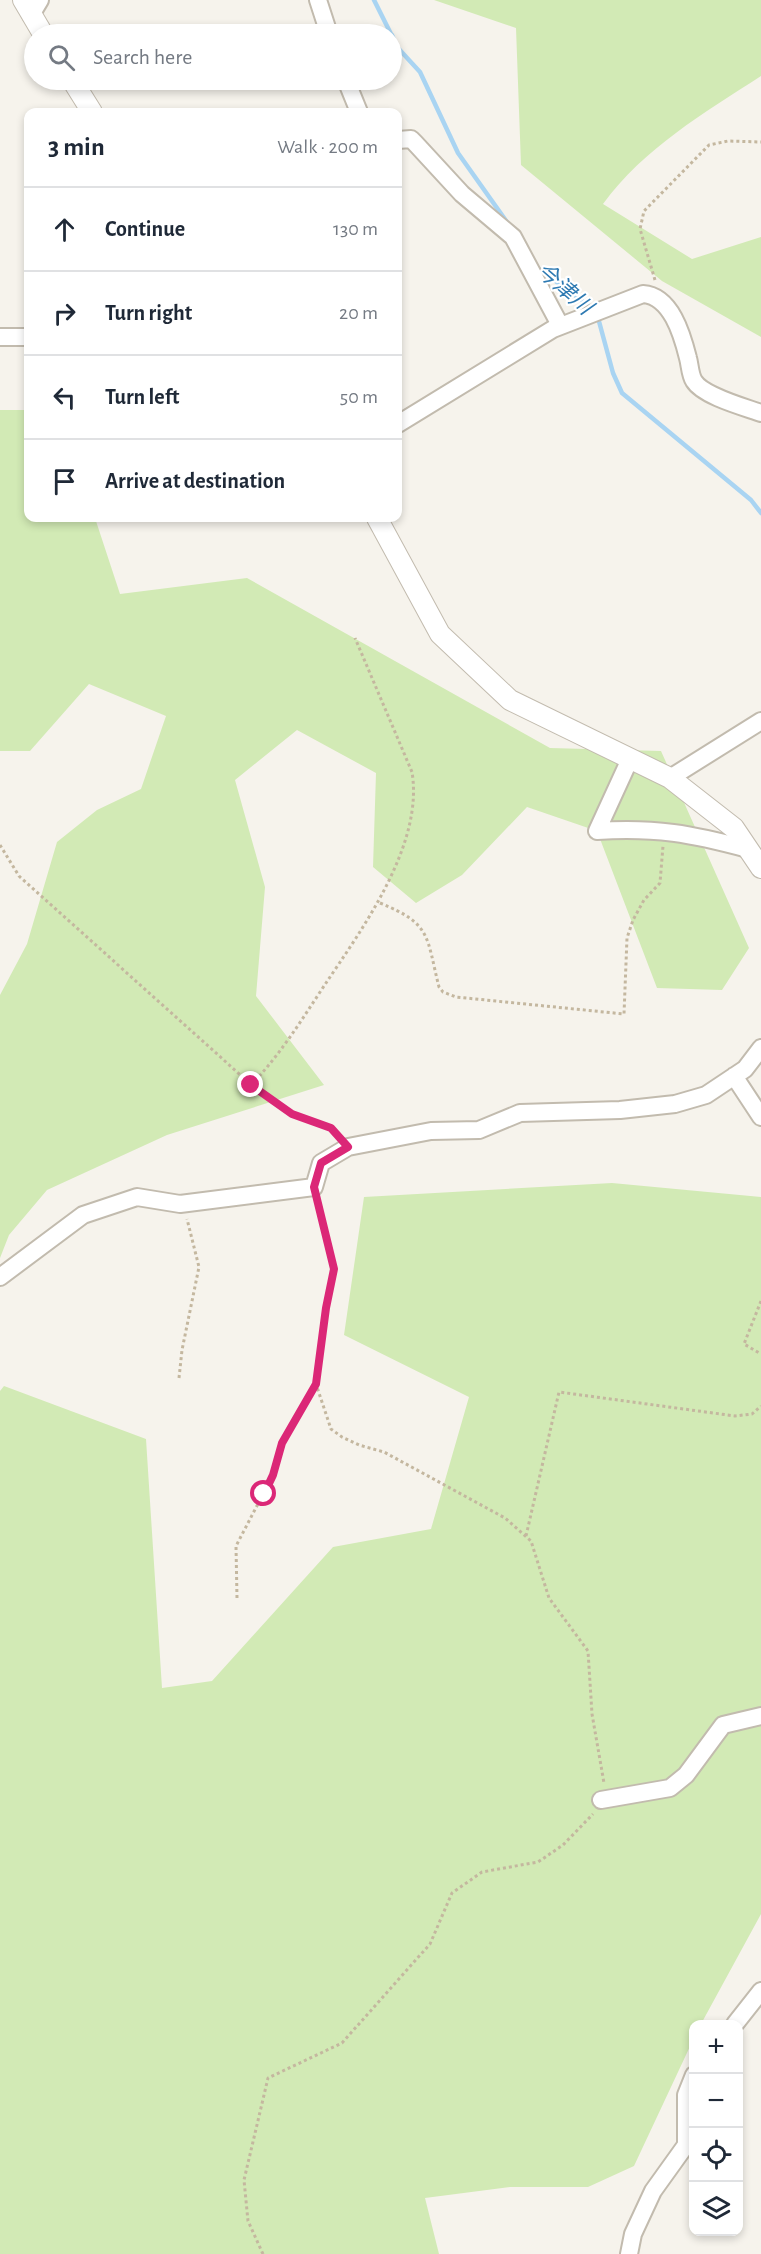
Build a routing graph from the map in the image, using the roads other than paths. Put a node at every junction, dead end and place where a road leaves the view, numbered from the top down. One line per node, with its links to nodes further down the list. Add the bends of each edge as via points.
1 (318, 0): 4 (street)
2 (31, 5): 3 (street)
3 (40, 24)
4 (326, 24)
5 (78, 90): 7 (street)
6 (350, 90): 8 (street)
7 (90, 108)
8 (357, 108)
9 (402, 140): 10 (street, via 411,139 462,194 513,237)
10 (560, 325): 13 (street, via 643,294 653,295 669,308 693,381 703,390); 14 (street)
11 (0, 337): 12 (street)
12 (24, 337)
13 (761, 413)
14 (402, 422)
15 (379, 522): 17 (street, via 440,634 510,700)
16 (761, 721): 18 (street)
17 (630, 759): 18 (street); 19 (street, via 597,831 670,830)
18 (670, 778): 19 (street, via 734,828)
19 (748, 849): 20 (street)
20 (761, 868)
21 (761, 1048): 22 (street, via 745,1069)
22 (734, 1076): 23 (street); 24 (street, via 706,1095 675,1104 520,1113 479,1130 431,1131 348,1147 321,1163 314,1187 180,1204 137,1197 84,1215)
23 (761, 1117)
24 (0, 1277)
25 (761, 1716): 26 (street, via 723,1725 686,1775 670,1788)
26 (601, 1800)
27 (761, 1992): 28 (street)
28 (739, 2020)
29 (689, 2086): 30 (street, via 686,2145 653,2191 633,2234)
30 (629, 2254)

